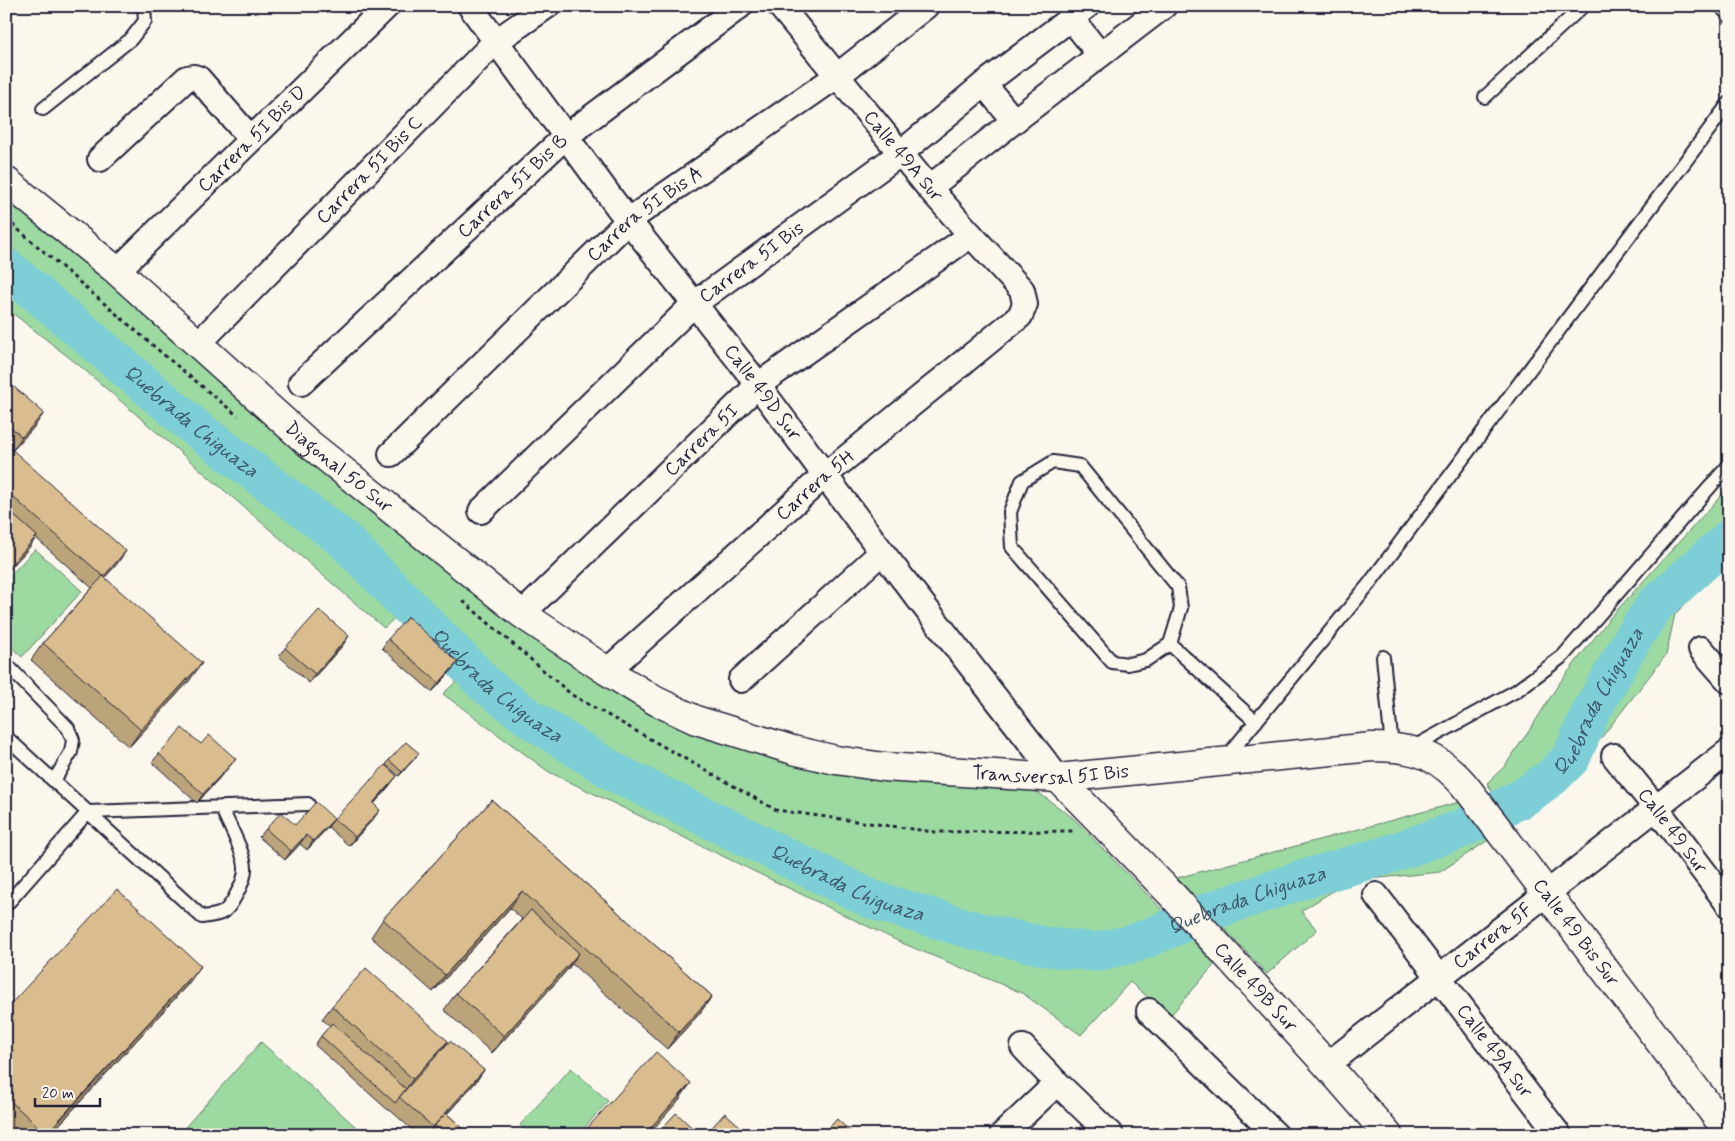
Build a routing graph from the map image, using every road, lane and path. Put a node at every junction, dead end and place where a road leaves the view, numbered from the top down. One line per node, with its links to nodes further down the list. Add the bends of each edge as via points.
1 (144, 6): 19 (lane, via 145,21 131,39)
2 (387, 6): 22 (street, Carrera 5I Bis D)
3 (470, 6): 13 (street, Calle 49D Sur)
4 (547, 6): 13 (street, Carrera 5I Bis C)
5 (740, 6): 21 (street, Carrera 5I Bis B)
6 (780, 6): 15 (street, Calle 49A Sur)
7 (926, 6): 15 (street, Carrera 5I Bis A)
8 (1164, 6): 14 (street)
9 (1583, 6): 17 (lane)
10 (1721, 6): 12 (lane)
11 (1079, 12): 14 (street); 16 (street, Carrera 5I Bis)
12 (1729, 16)
13 (495, 42): 21 (street, Calle 49D Sur); 32 (street, Carrera 5I Bis C)
14 (1100, 55): 20 (street)
15 (837, 76): 23 (street, Calle 49A Sur); 27 (street, Carrera 5I Bis A)
16 (984, 84): 20 (street); 23 (street, Carrera 5I Bis)
17 (1485, 97)
18 (1729, 103): 49 (lane, via 1369,584)
19 (43, 109)
20 (1014, 121): 26 (street)
21 (565, 137): 27 (street, Calle 49D Sur); 33 (street, Carrera 5I Bis B)
22 (251, 139): 24 (street, via 194,77 187,78); 29 (street, Carrera 5I Bis D)
23 (901, 153): 26 (street, Calle 49A Sur); 30 (street, Carrera 5I Bis)
24 (100, 159)
25 (6, 181): 29 (street, Diagonal 50 Sur)
26 (929, 188): 28 (street, Calle 49A Sur)
27 (629, 220): 30 (street, Calle 49D Sur); 35 (street, Carrera 5I Bis A)
28 (970, 235): 31 (street, Calle 49A Sur, via 1022,290); 34 (street, Carrera 5I)
29 (116, 271): 32 (street, Diagonal 50 Sur)
30 (694, 304): 34 (street, Calle 49D Sur); 38 (street, Carrera 5I Bis)
31 (1025, 304): 37 (street, Carrera 5H, via 1020,316)
32 (198, 344): 40 (street, Diagonal 50 Sur, via 307,442)
33 (301, 384)
34 (758, 385): 37 (street, Calle 49D Sur); 40 (street, Carrera 5I)
35 (391, 454)
36 (1729, 465): 51 (lane, via 1563,656 1516,691)
37 (824, 476): 39 (street, Calle 49D Sur); 45 (street, Carrera 5H)
38 (481, 511)
39 (882, 552): 46 (street); 55 (street, Calle 49D Sur)
40 (522, 614): 45 (street, Diagonal 50 Sur)
41 (1170, 644): 41 (lane, via 1182,608 1178,587 1080,466 1053,462 1022,481 1010,512 1012,546 1112,662 1128,664 1146,660); 49 (lane)
42 (1701, 649): 47 (street)
43 (1383, 657): 51 (lane)
44 (6, 664): 56 (lane, via 68,728 73,740 71,752)
45 (607, 671): 48 (street, Diagonal 50 Sur, via 656,701)
46 (741, 680)
47 (1729, 681)
48 (696, 720): 55 (street, Transversal 5I Bis, via 836,760 884,767)
49 (1256, 722): 54 (lane)
50 (6, 737): 56 (lane)
51 (1401, 748): 54 (street, Transversal 5I Bis, via 1372,747); 61 (street, Calle 49 Bis Sur, via 1424,754 1457,776)
52 (1729, 751): 59 (street, Carrera 5F)
53 (1614, 756): 59 (street, Calle 49 Sur)
54 (1224, 761): 55 (street, Transversal 5I Bis)
55 (1058, 778): 68 (street, Calle 49B Sur, via 1173,896)
56 (54, 781): 60 (lane)
57 (308, 804): 58 (lane)
58 (221, 807): 60 (lane); 60 (lane, via 246,869 230,906 218,916 202,917)
59 (1656, 808): 61 (street, Carrera 5F); 64 (street, Calle 49 Sur)
60 (88, 812): 63 (lane)
61 (1547, 893): 65 (street, Carrera 5F); 70 (street, Calle 49 Bis Sur)
62 (1376, 896): 65 (street, Calle 49A Sur)
63 (6, 905)
64 (1729, 905)
65 (1438, 977): 68 (street, Carrera 5F); 75 (street, Calle 49A Sur)
66 (1148, 1012): 73 (street)
67 (1023, 1047): 69 (street)
68 (1327, 1065): 74 (street, Calle 49B Sur)
69 (1057, 1083): 71 (street); 72 (street)
70 (1729, 1132)
71 (1002, 1135)
72 (1111, 1135)
73 (1276, 1135)
74 (1388, 1135)
75 (1559, 1135)

